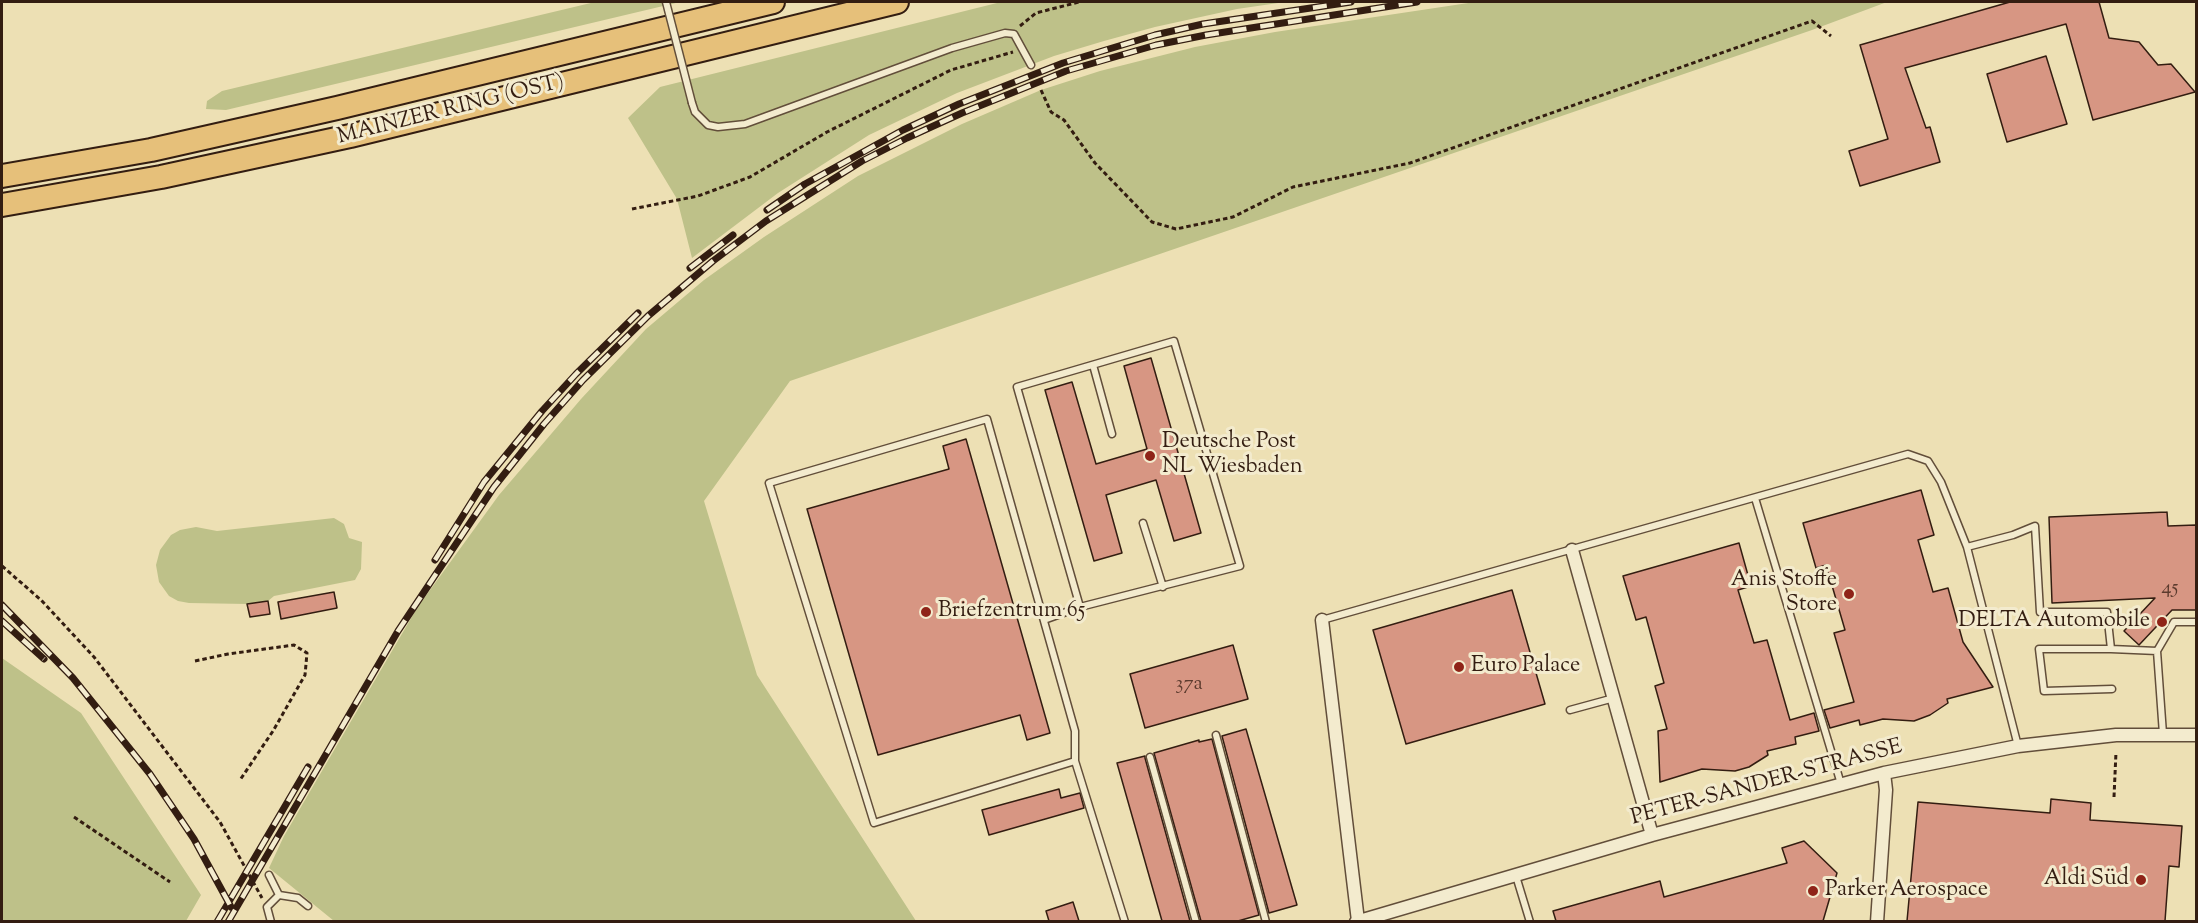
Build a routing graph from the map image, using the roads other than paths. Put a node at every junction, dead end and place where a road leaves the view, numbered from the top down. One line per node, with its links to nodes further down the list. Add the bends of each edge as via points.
1 (666, 2): 4 (lane, bridge, via 692,103 708,124 718,127 745,124 952,48 1005,33 1014,34)
2 (773, 2): 5 (highway, MAINZER RING (OST), via 337,108 186,142)
3 (897, 2): 6 (highway, MAINZER RING (OST), via 350,136 161,177)
4 (1031, 65)
5 (2, 176)
6 (2, 205)
7 (1093, 365): 8 (lane); 13 (lane, via 1174,341 1240,566); 14 (lane, via 1017,387)
8 (1112, 434)
9 (1755, 498): 11 (lane, via 1908,454 1928,461 1941,482); 12 (lane); 30 (lane)
10 (1143, 523): 13 (lane)
11 (1966, 547): 18 (lane, via 2035,526 2040,612 2108,612); 26 (lane)
12 (1572, 549): 16 (lane); 21 (street)
13 (1163, 587): 14 (lane)
14 (1080, 607): 15 (lane)
15 (1044, 620): 28 (lane, via 1075,731); 28 (lane, via 987,419 769,483 874,823)
16 (1322, 620): 40 (street)
17 (2196, 622): 19 (lane, via 2174,622)
18 (2111, 649): 19 (lane); 20 (lane, via 2039,650 2044,691)
19 (2157, 651): 23 (lane)
20 (2112, 689)
21 (1614, 698): 22 (lane); 31 (street)
22 (1570, 710)
23 (2163, 734): 25 (street, PETER-SANDER-STRASSE); 26 (street, PETER-SANDER-STRASSE)
24 (1216, 735): 39 (lane)
25 (2196, 735)
26 (2018, 746): 29 (street, PETER-SANDER-STRASSE)
27 (1150, 757): 38 (lane)
28 (1075, 761): 37 (lane)
29 (1884, 773): 30 (street, PETER-SANDER-STRASSE); 42 (street)
30 (1841, 784): 31 (street, PETER-SANDER-STRASSE)
31 (1652, 835): 33 (street, PETER-SANDER-STRASSE)
32 (269, 875): 34 (lane)
33 (1516, 876): 40 (street, PETER-SANDER-STRASSE); 41 (lane)
34 (279, 895): 35 (lane, via 298,898); 36 (lane, via 267,907)
35 (308, 906)
36 (271, 921)
37 (1125, 921)
38 (1196, 921)
39 (1266, 921)
40 (1357, 921)
41 (1530, 921)
42 (1877, 921)

